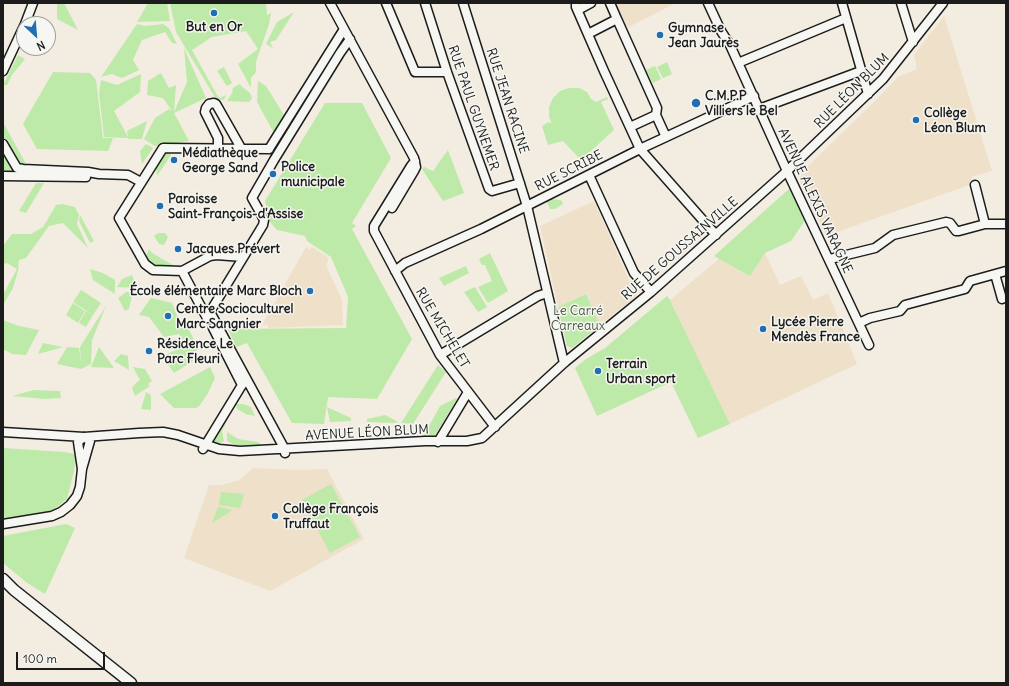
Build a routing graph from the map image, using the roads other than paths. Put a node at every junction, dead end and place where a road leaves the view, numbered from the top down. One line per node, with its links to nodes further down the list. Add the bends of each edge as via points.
1 (33, 3): 13 (street)
2 (330, 3): 16 (street)
3 (386, 3): 24 (street, via 415,72)
4 (425, 3): 24 (street, RUE PAUL GUYNEMER)
5 (463, 3): 42 (street, RUE JEAN RACINE)
6 (591, 3): 12 (street)
7 (610, 3): 15 (street)
8 (708, 3): 21 (street, AVENUE ALEXIS VARAGNE)
9 (842, 3): 14 (street)
10 (901, 3): 19 (street)
11 (943, 3): 19 (street, RUE LÉON BLUM)
12 (577, 6): 17 (street)
13 (28, 16)
14 (846, 18): 21 (street); 23 (street)
15 (617, 19): 17 (street); 28 (street, via 657,108)
16 (344, 29): 18 (street); 34 (street)
17 (588, 34): 29 (street)
18 (350, 40): 36 (street, via 340,52); 51 (street, RUE MICHELET, via 415,161 374,226 376,236)
19 (913, 42): 25 (street, RUE LÉON BLUM)
20 (16, 43): 22 (street)
21 (738, 62): 26 (street, AVENUE ALEXIS VARAGNE)
22 (3, 71)
23 (861, 71): 25 (street); 27 (street)
24 (447, 72): 42 (street, RUE PAUL GUYNEMER, via 488,189 492,191)
25 (868, 94): 37 (street, RUE LÉON BLUM)
26 (754, 96): 27 (street, AVENUE ALEXIS VARAGNE); 30 (street, RUE SCRIBE)
27 (759, 109): 37 (street, AVENUE ALEXIS VARAGNE)
28 (656, 115): 29 (street); 30 (street)
29 (630, 127): 35 (street)
30 (666, 137): 35 (street, RUE SCRIBE)
31 (3, 144): 38 (street)
32 (218, 148): 33 (street); 33 (street, via 218,138 205,112 209,104 214,103); 41 (street, via 162,148)
33 (241, 148): 34 (street)
34 (269, 149): 36 (street)
35 (640, 149): 39 (street, RUE SCRIBE); 47 (street)
36 (274, 160): 48 (street, via 252,198 264,220)
37 (787, 171): 47 (street, RUE DE GOUSSAINVILLE); 49 (street, AVENUE ALEXIS VARAGNE)
38 (17, 172): 40 (street); 41 (street, via 88,177 99,174 128,175)
39 (589, 175): 44 (street, RUE SCRIBE); 55 (street, via 634,273)
40 (3, 176)
41 (141, 182): 50 (street, via 120,218 148,268)
42 (520, 183): 44 (street, RUE JEAN RACINE)
43 (975, 185): 45 (street)
44 (527, 206): 51 (street, RUE SCRIBE, via 405,263); 56 (street, RUE JEAN RACINE)
45 (985, 224): 46 (street); 49 (street, via 956,231 946,222 893,235 875,248)
46 (1006, 224)
47 (716, 235): 55 (street, RUE DE GOUSSAINVILLE)
48 (243, 257): 50 (street, via 210,256); 58 (street)
49 (830, 259): 59 (street, AVENUE ALEXIS VARAGNE)
50 (182, 271): 58 (street)
51 (395, 271): 61 (street, RUE MICHELET)
52 (1006, 271): 53 (street)
53 (995, 274): 54 (street); 59 (street, via 970,281 965,289 905,305 900,311)
54 (1002, 283): 57 (street)
55 (651, 292): 62 (street, RUE DE GOUSSAINVILLE)
56 (547, 293): 61 (street); 62 (street, RUE JEAN RACINE)
57 (1002, 300)
58 (208, 313): 63 (street)
59 (859, 323): 60 (street, AVENUE ALEXIS VARAGNE)
60 (870, 345)
61 (440, 355): 64 (street, RUE MICHELET)
62 (564, 363): 65 (street, RUE DE GOUSSAINVILLE)
63 (245, 384): 71 (street); 72 (street)
64 (468, 392): 65 (street, RUE MICHELET); 70 (street)
65 (494, 427): 68 (street, RUE DE GOUSSAINVILLE)
66 (3, 432): 69 (street)
67 (3, 436): 69 (street)
68 (480, 439): 70 (street, AVENUE LÉON BLUM)
69 (84, 441): 71 (street, AVENUE LÉON BLUM, via 156,432 178,436); 73 (street); 73 (street)
70 (438, 442): 72 (street, AVENUE LÉON BLUM, via 425,445)
71 (204, 447): 72 (street, AVENUE LÉON BLUM, via 215,453 238,455)
72 (285, 451)
73 (82, 469): 74 (street, via 77,496 61,512 43,518)
74 (3, 524)
75 (3, 579): 77 (main road)
76 (3, 584): 77 (main road)
77 (14, 590): 78 (main road)
78 (131, 683)

